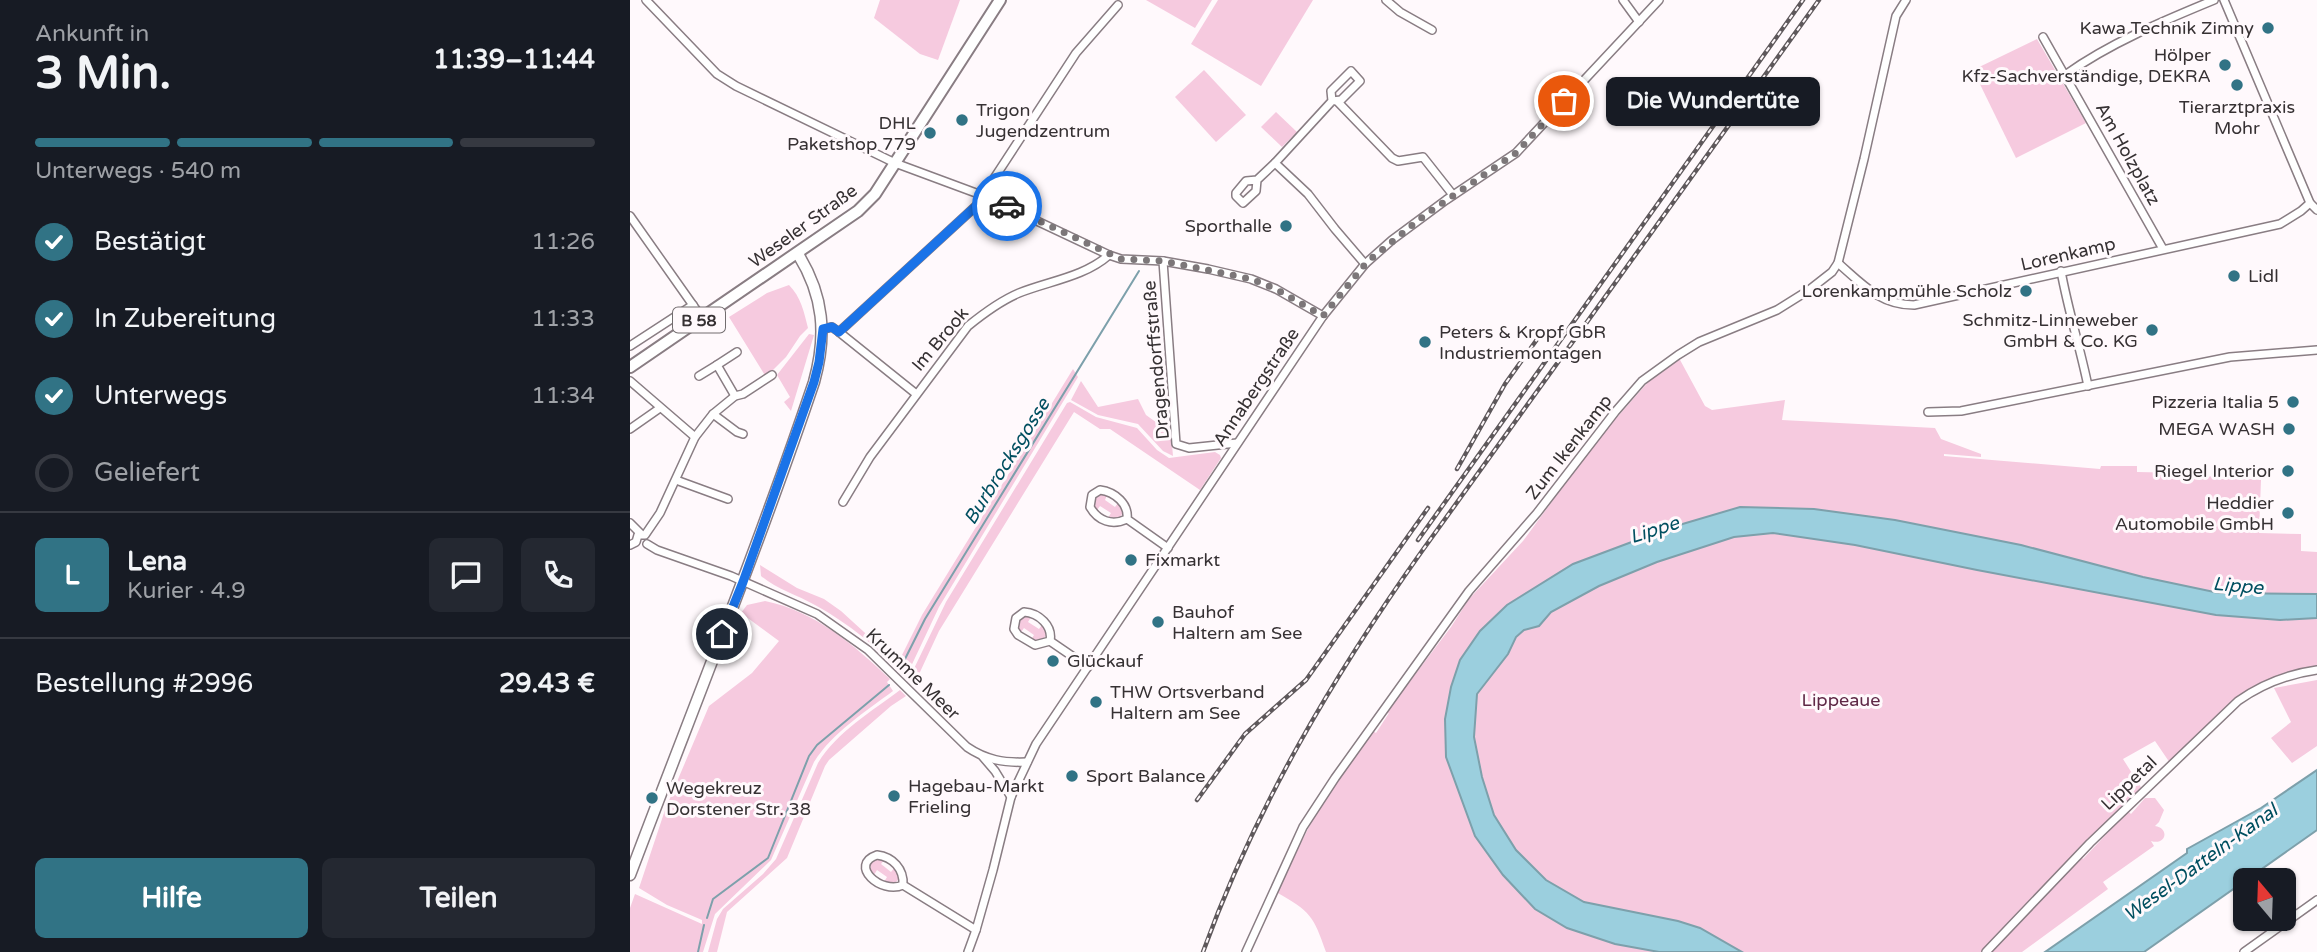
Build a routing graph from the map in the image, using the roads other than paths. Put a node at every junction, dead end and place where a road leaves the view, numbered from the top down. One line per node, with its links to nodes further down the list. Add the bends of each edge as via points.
1 (646, 0): 14 (street, via 717,74)
2 (1000, 0): 14 (main road, Weseler Straße / B 58)
3 (1386, 0): 11 (street)
4 (1623, 0): 10 (street)
5 (1659, 0): 10 (street, Annabergstraße)
6 (1906, 0): 26 (street, via 1896,16)
7 (2214, 0): 13 (street, via 2122,41)
8 (2224, 0): 19 (street)
9 (1118, 5): 18 (street, via 1076,54)
10 (1639, 22): 17 (street, Annabergstraße, via 1516,153)
11 (1432, 30)
12 (2043, 37): 13 (street, Am Holzplatz)
13 (2065, 75): 22 (street, Am Holzplatz)
14 (895, 163): 18 (street); 23 (main road, Weseler Straße / B 58, via 858,211)
15 (1275, 163): 16 (street); 17 (street, via 1335,101 1392,158 1423,157); 27 (street, via 1308,194)
16 (1257, 180)
17 (1453, 195): 27 (street, Annabergstraße)
18 (984, 196): 24 (street); 33 (street)
19 (2310, 202): 20 (street); 22 (street, Lorenkamp, via 2280,223)
20 (2317, 210)
21 (630, 216): 29 (street)
22 (2163, 249): 28 (street, Lorenkamp)
23 (798, 254): 31 (main road, Weseler Straße / B 58); 32 (main road, via 813,285)
24 (1109, 255): 25 (street); 43 (street, Im Brook, via 1096,266 1017,293 989,308 968,326)
25 (1163, 261): 30 (street, via 1251,279); 51 (street, Dragendorffstraße, via 1176,444 1189,448)
26 (1838, 263): 28 (street, Lorenkamp, via 1875,294 1900,305); 73 (street, Zum Ikenkamp, via 1809,290 1777,310 1678,355 1642,381 1615,412 1537,513 1469,590 1335,778 1303,827)
27 (1365, 264): 30 (street, Annabergstraße)
28 (2061, 271): 42 (street)
29 (693, 305): 31 (street); 34 (street)
30 (1323, 316): 51 (street, Annabergstraße)
31 (702, 318): 38 (main road, Weseler Straße / B 58)
32 (823, 329): 33 (street, via 832,327); 61 (main road, via 814,382)
33 (839, 332): 43 (street)
34 (630, 346)
35 (2317, 350): 42 (street, via 2233,357)
36 (737, 352): 37 (street)
37 (717, 365): 40 (street); 44 (street)
38 (630, 367)
39 (772, 375): 44 (street)
40 (699, 376)
41 (630, 381): 45 (street)
42 (2088, 386): 46 (street, via 1961,411)
43 (915, 393): 54 (street, Im Brook)
44 (735, 396): 47 (street)
45 (660, 408): 48 (street); 50 (street)
46 (1928, 412)
47 (713, 414): 49 (street); 50 (street)
48 (630, 429)
49 (743, 434)
50 (695, 437): 52 (street)
51 (1237, 443): 60 (street, Annabergstraße)
52 (676, 480): 53 (street); 57 (street, via 660,513)
53 (729, 499)
54 (843, 502)
55 (1127, 519): 55 (street, via 1124,505 1110,492 1100,490 1091,495 1090,507 1104,521); 60 (street)
56 (630, 523): 57 (street)
57 (643, 534): 58 (street); 59 (street)
58 (633, 544): 59 (street, Krumme Meer)
59 (646, 544): 61 (street, Krumme Meer)
60 (1168, 548): 63 (street, Annabergstraße)
61 (743, 582): 65 (street, Krumme Meer, via 791,601 842,630); 68 (main road)
62 (1050, 641): 62 (street, via 1048,626 1034,614 1024,612 1016,618 1018,635 1035,645); 63 (street)
63 (1088, 667): 66 (street, Annabergstraße)
64 (2317, 670): 74 (street, Lippetal, via 2269,682 2238,701 2090,843)
65 (982, 757): 66 (street, Krumme Meer); 67 (street, Krumme Meer)
66 (1027, 762): 67 (street, Annabergstraße)
67 (1012, 797): 71 (street, Annabergstraße)
68 (630, 875)
69 (903, 885): 69 (street, via 887,887 869,876 868,860 877,855 892,861 901,870); 71 (street)
70 (2317, 900): 75 (street)
71 (976, 930): 72 (street, Annabergstraße)
72 (968, 952)
73 (1246, 952)
74 (1986, 952)
75 (2244, 952)

